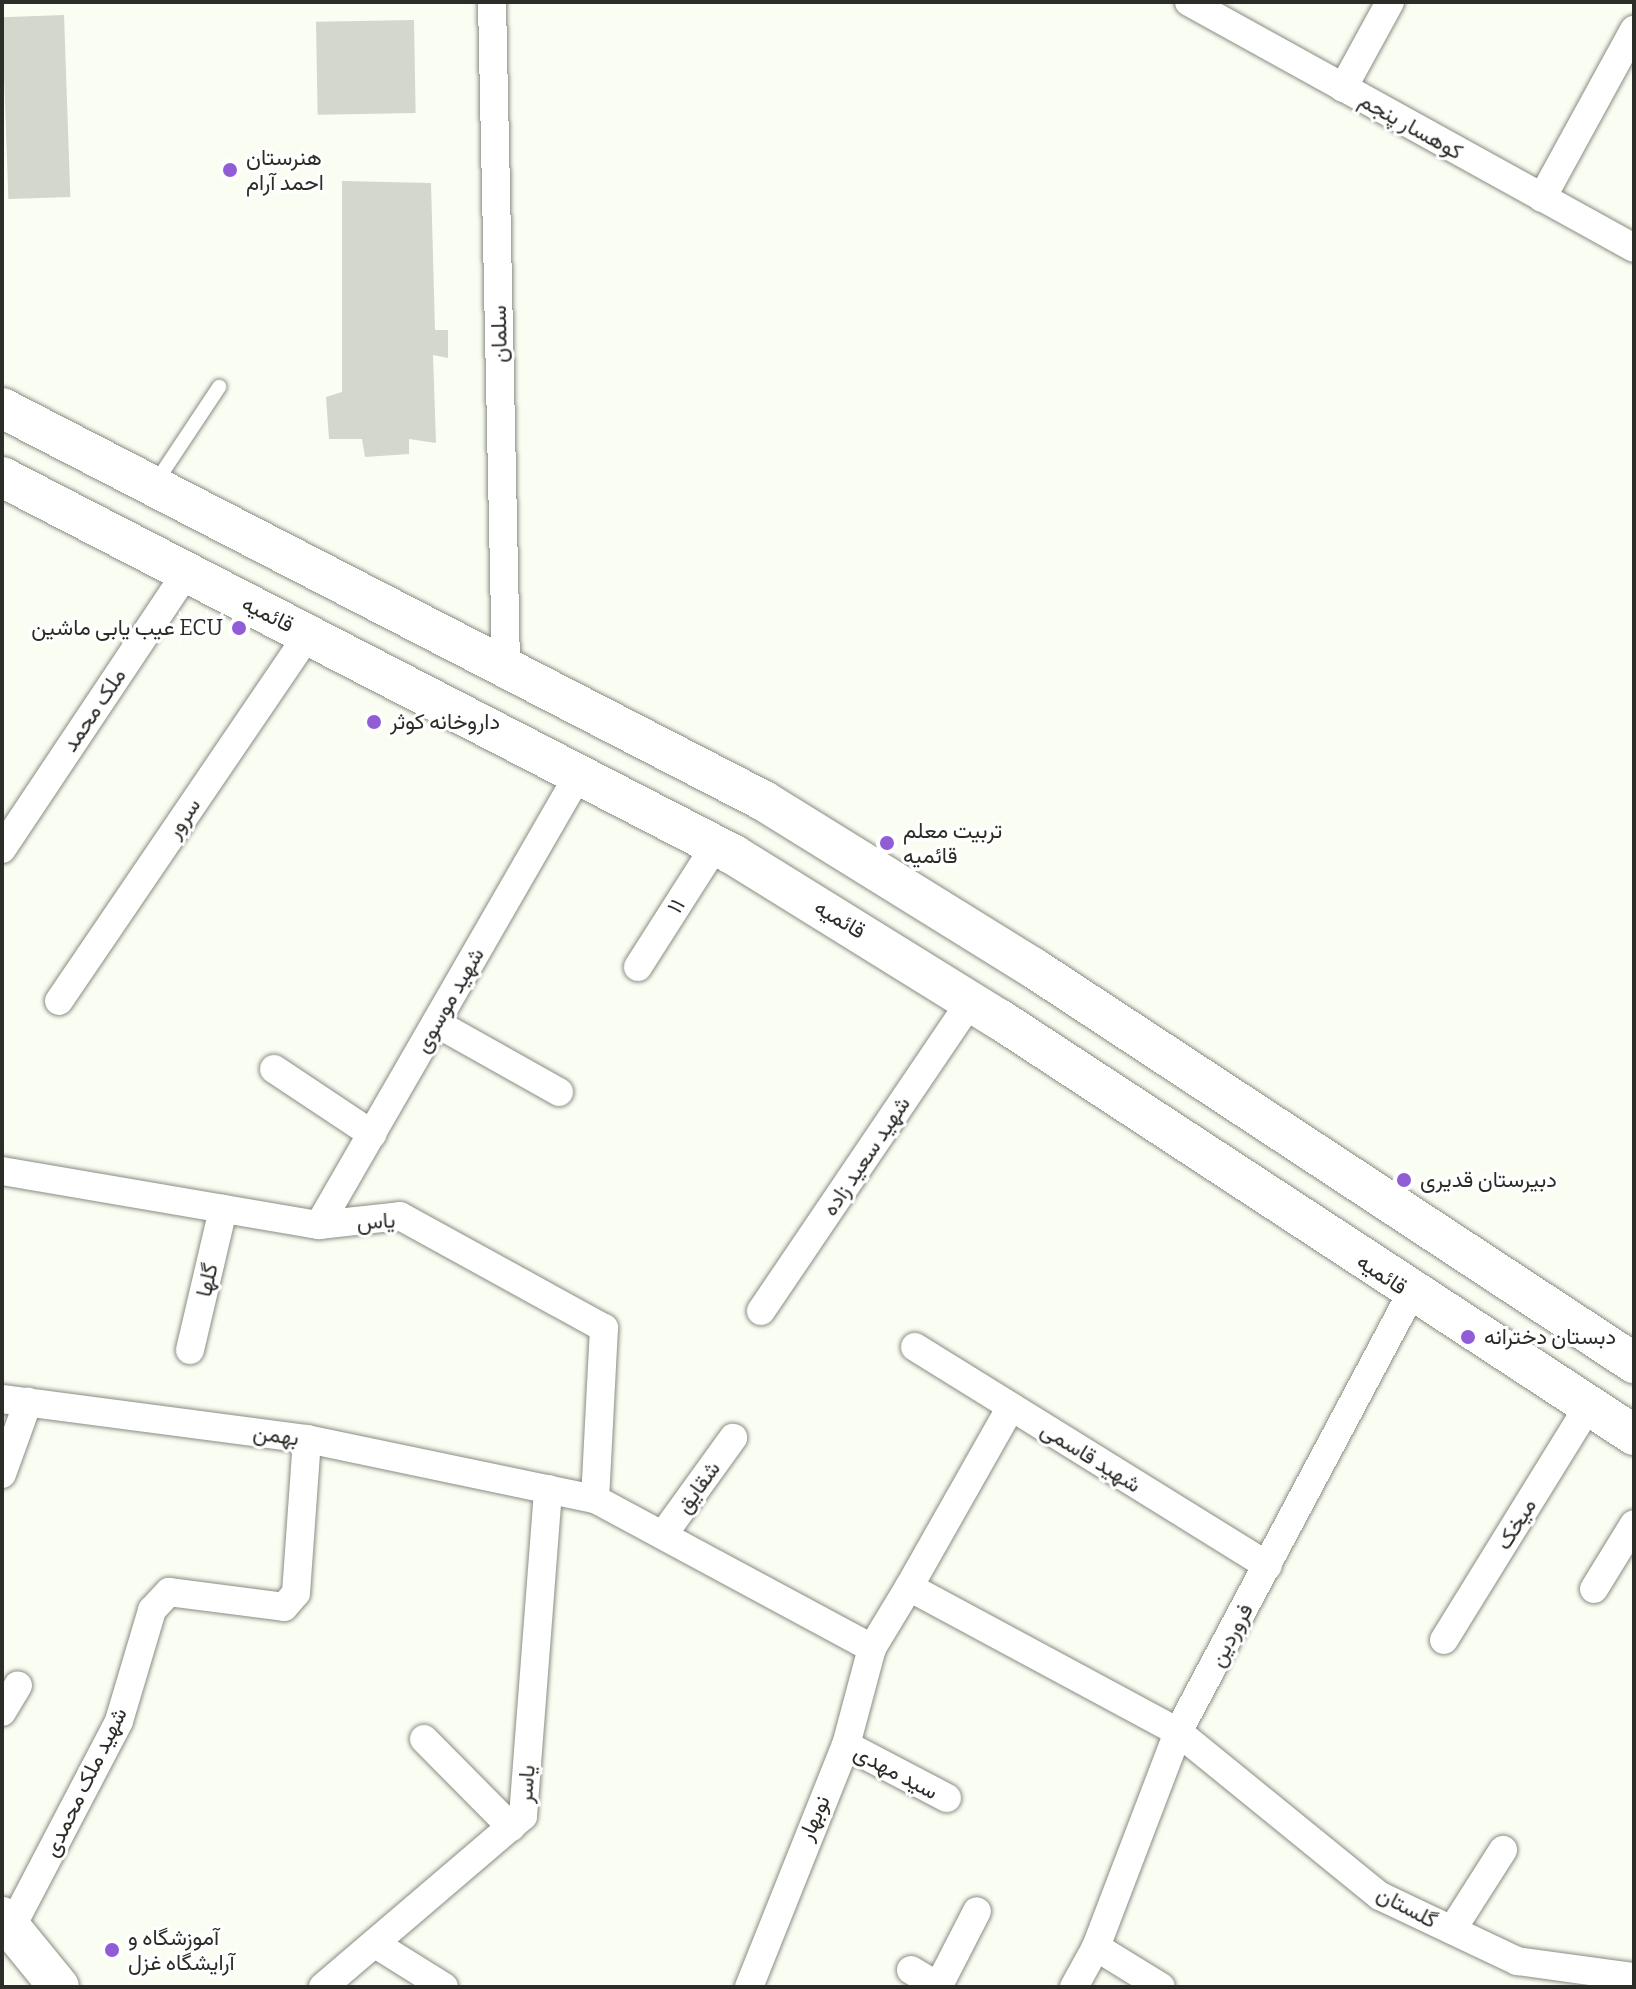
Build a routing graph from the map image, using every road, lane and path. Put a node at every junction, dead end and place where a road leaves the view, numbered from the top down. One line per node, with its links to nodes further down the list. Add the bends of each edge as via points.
1 (492, 2): 14 (street, سلمان)
2 (1189, 2): 5 (street, کوهسار پنجم)
3 (1390, 2): 5 (street)
4 (1634, 30): 6 (street)
5 (1343, 88): 6 (street, کوهسار پنجم)
6 (1542, 198): 7 (street, کوهسار پنجم)
7 (1634, 248)
8 (219, 387): 11 (lane)
9 (2, 408): 11 (main road)
10 (3, 480): 12 (main road, قائمیه)
11 (153, 486): 14 (main road)
12 (187, 572): 13 (main road, قائمیه); 17 (street, ملک محمد)
13 (308, 635): 15 (main road, قائمیه); 19 (street, سرور)
14 (506, 667): 32 (main road, via 764,801 892,877)
15 (579, 774): 16 (main road, قائمیه); 21 (street, شهید موسوی)
16 (715, 846): 18 (street, ۱۱); 20 (main road, قائمیه)
17 (2, 849)
18 (638, 967)
19 (59, 1001)
20 (971, 1001): 28 (main road, قائمیه); 29 (street, شهید سعید زاده)
21 (436, 1023): 23 (street); 24 (street, شهید موسوی)
22 (274, 1069): 24 (street)
23 (559, 1092)
24 (372, 1134): 27 (street, شهید موسوی)
25 (2, 1171): 26 (street, یاس)
26 (223, 1209): 27 (street, یاس); 31 (street, گلها)
27 (319, 1225): 41 (street, یاس, via 400,1216 604,1328)
28 (1411, 1294): 35 (main road, قائمیه); 44 (street, فروردین)
29 (761, 1311)
30 (915, 1347): 34 (street, شهید قاسمی)
31 (190, 1350)
32 (1634, 1363)
33 (15, 1400): 38 (street, بهمن); 39 (street, بهمن)
34 (1011, 1407): 44 (street, شهید قاسمی); 45 (street, نوبهار)
35 (1588, 1407): 36 (main road, قائمیه); 47 (street, میخک)
36 (1634, 1435)
37 (733, 1438): 43 (street, شقایق)
38 (307, 1439): 40 (street, بهمن); 58 (street, شهید ملک محمدی, via 296,1593 284,1607 169,1592 152,1610 119,1721)
39 (2, 1474)
40 (548, 1489): 41 (street, بهمن); 55 (street, یاسر, via 523,1816)
41 (595, 1499): 43 (street, بهمن)
42 (1634, 1524): 46 (street)
43 (663, 1535): 48 (street, بهمن)
44 (1268, 1566): 51 (street, فروردین)
45 (909, 1587): 48 (street, نوبهار); 51 (street, گلستان)
46 (1594, 1589)
47 (1444, 1640)
48 (872, 1648): 53 (street, نوبهار)
49 (18, 1685): 50 (street)
50 (2, 1712)
51 (1178, 1732): 59 (street, گلستان, via 1380,1896); 61 (street, فروردین)
52 (424, 1739): 55 (street)
53 (846, 1745): 54 (street, سید مهدی); 67 (street, نوبهار)
54 (947, 1798)
55 (511, 1827): 60 (street, یاسر)
56 (1503, 1850): 59 (street)
57 (977, 1911): 68 (street)
58 (7, 1923): 64 (main road)
59 (1452, 1930): 63 (street, گلستان, via 1517,1961)
60 (377, 1945): 65 (street, یاسر); 66 (street)
61 (1096, 1947): 69 (street, فروردین); 70 (street)
62 (911, 1970): 68 (street)
63 (1634, 1977)
64 (59, 1987)
65 (323, 1987)
66 (444, 1987)
67 (749, 1987)
68 (938, 1987)
69 (1074, 1987)
70 (1161, 1987)

